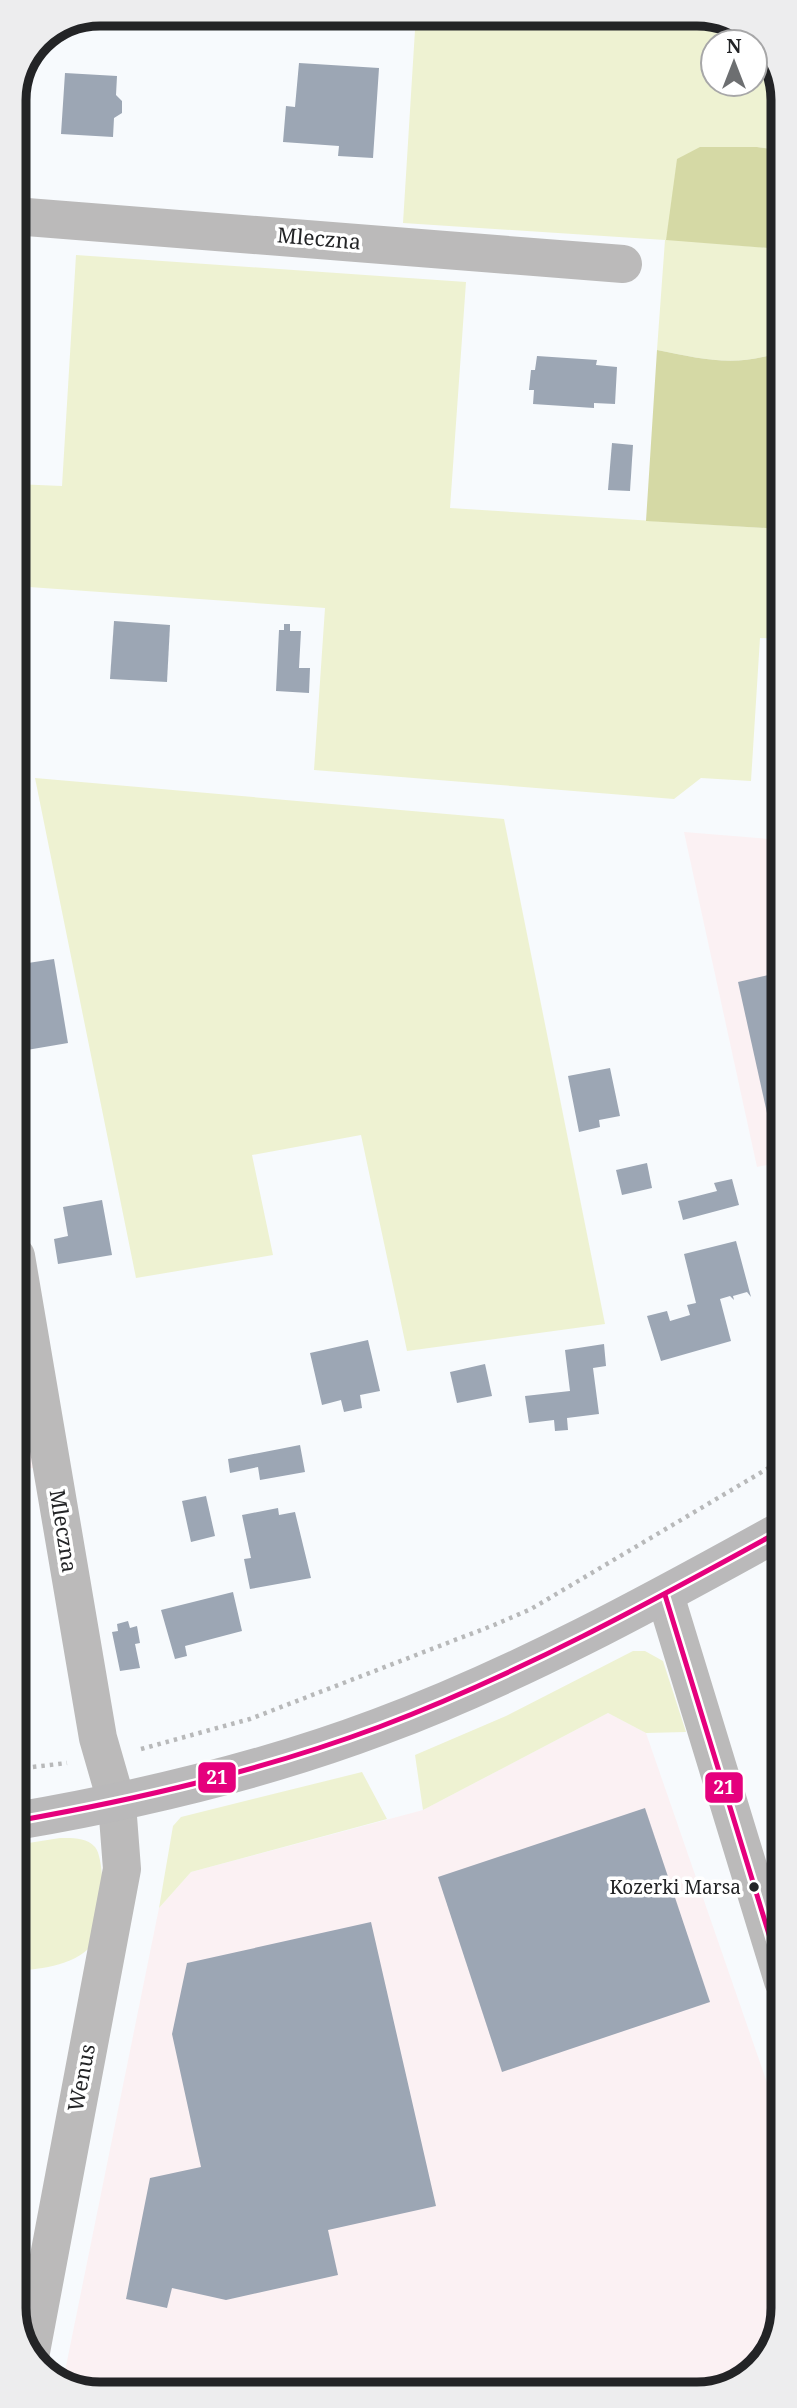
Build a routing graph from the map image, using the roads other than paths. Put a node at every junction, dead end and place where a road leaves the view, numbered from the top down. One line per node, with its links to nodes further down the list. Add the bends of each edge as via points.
1 (26, 217): 2 (street, Mleczna)
2 (623, 264)
3 (26, 1314): 6 (street, Mleczna, via 103,1758)
4 (771, 1536): 5 (main road)
5 (665, 1595): 6 (main road, via 500,1676 379,1727); 8 (street)
6 (117, 1804): 7 (main road); 9 (street, Wenus, via 122,1869)
7 (26, 1819)
8 (771, 1942)
9 (34, 2339)

